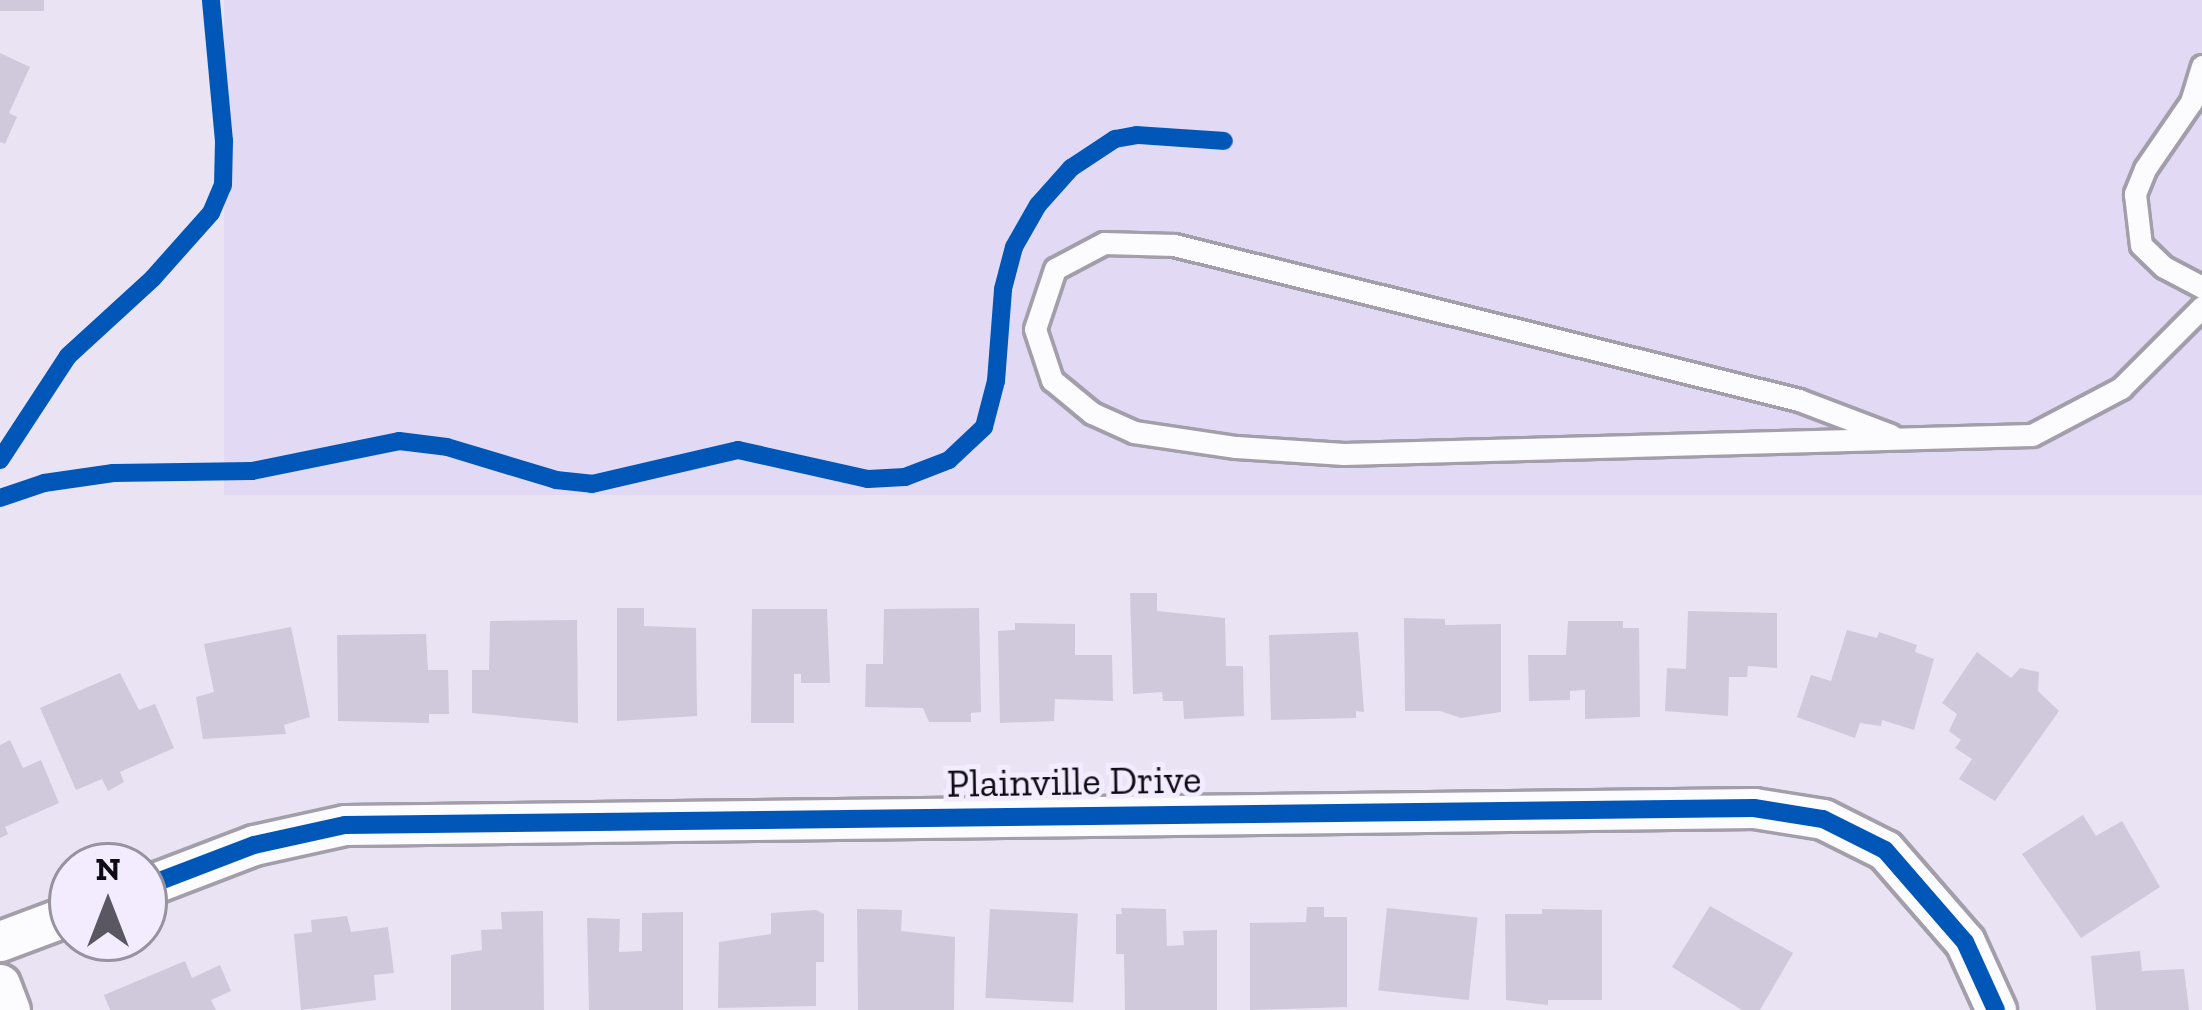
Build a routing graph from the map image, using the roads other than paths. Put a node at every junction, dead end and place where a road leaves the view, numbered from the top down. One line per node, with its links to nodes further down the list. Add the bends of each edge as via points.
1 (2202, 66): 2 (lane, via 2191,102 2135,194 2141,245)
2 (2202, 287)
3 (2202, 307): 4 (lane, via 2121,388 2032,435)
4 (1891, 435): 4 (lane, via 1799,400 1174,244 1104,242 1055,269 1035,328 1052,380 1092,413 1134,432 1236,447 1344,454)
5 (168, 878): 10 (street, Plainville Drive, via 254,845 345,825 1754,808 1823,819 1885,850 1966,942)
6 (48, 923): 7 (street)
7 (0, 940)
8 (0, 984): 9 (street)
9 (10, 1010)
10 (1996, 1010)

